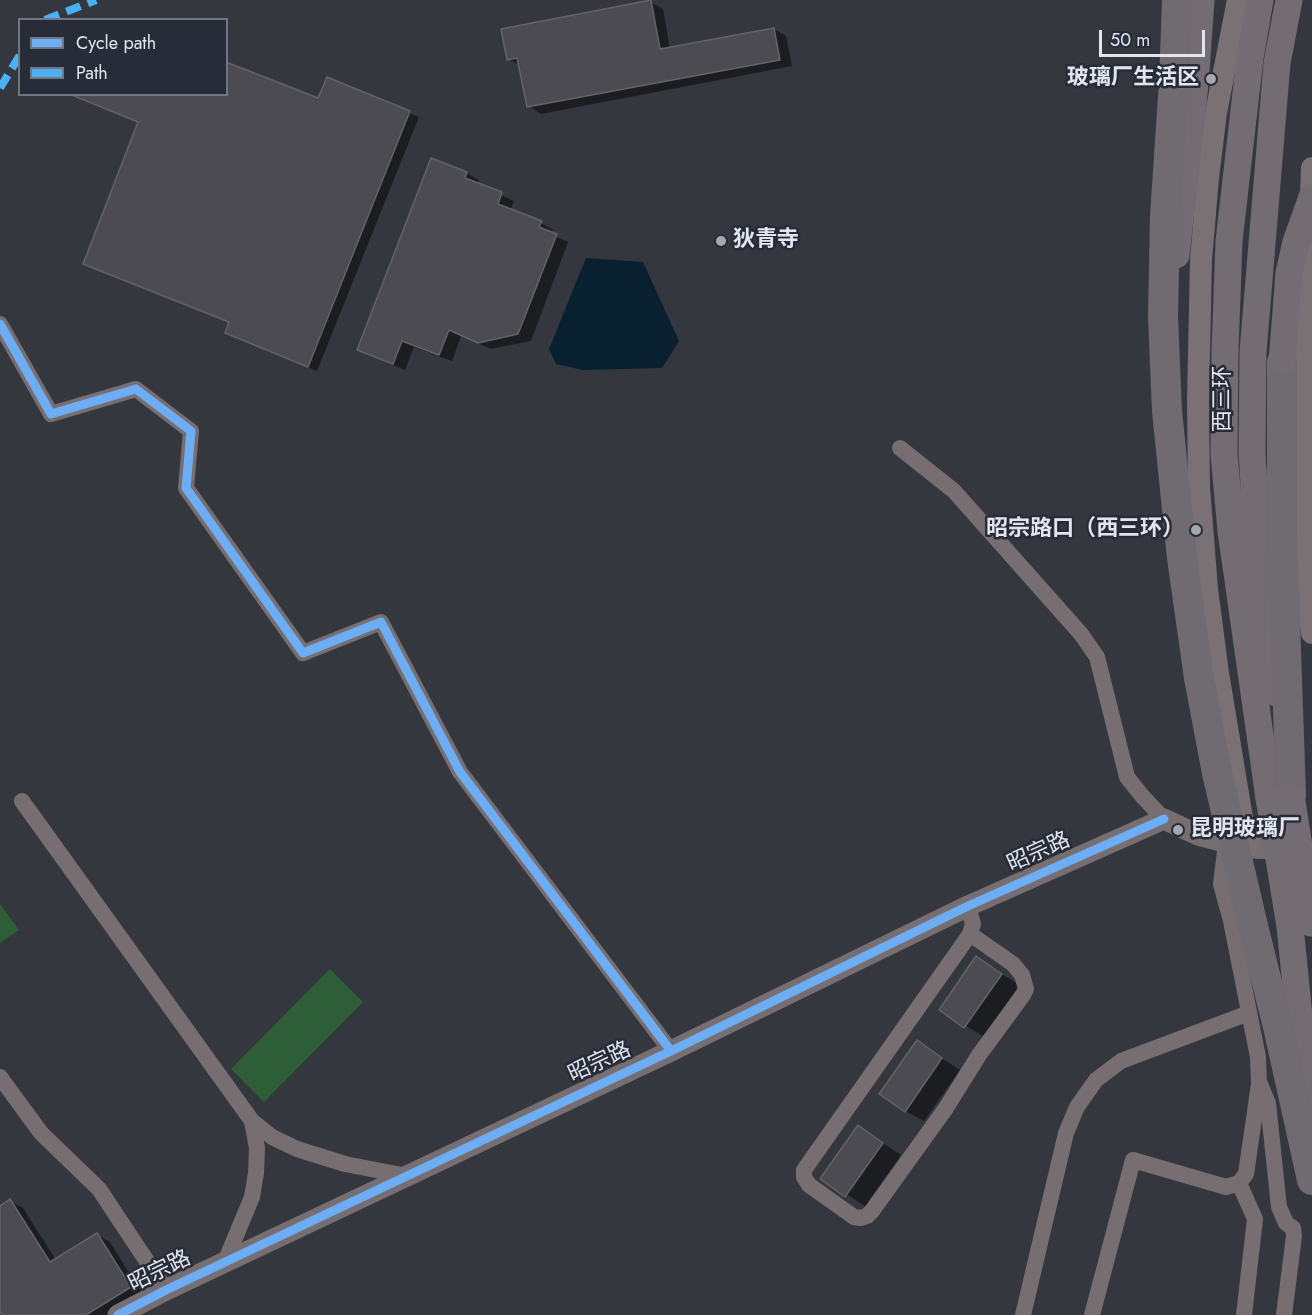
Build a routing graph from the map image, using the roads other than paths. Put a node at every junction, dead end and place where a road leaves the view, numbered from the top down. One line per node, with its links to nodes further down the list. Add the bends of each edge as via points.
1 (1177, 0): 9 (highway, bridge, via 1165,216)
2 (1201, 0): 9 (highway, bridge)
3 (1238, 0): 16 (main road, via 1208,178 1201,260 1198,401 1199,487 1207,589)
4 (1260, 0): 13 (highway, 西三环, via 1229,242 1224,454 1234,555)
5 (1289, 0): 13 (highway, 西三环, via 1277,63 1254,340 1252,453)
6 (1312, 168): 12 (main road, via 1302,432)
7 (1312, 197): 10 (highway, bridge, via 1289,273)
8 (0, 324): 22 (street, via 51,414 136,389 191,431 186,488 303,653 381,622 460,772)
9 (1165, 358): 28 (highway, bridge, via 1173,480 1190,620 1217,773)
10 (1282, 362): 13 (highway)
11 (900, 448): 15 (street, via 954,491 1081,634 1097,657 1127,777)
12 (1312, 633)
13 (1280, 797): 19 (highway, bridge)
14 (22, 801): 26 (street)
15 (1164, 819): 16 (street, via 1198,835); 18 (street, 昭宗路)
16 (1236, 845): 17 (street); 21 (street, via 1221,884)
17 (1312, 850)
18 (968, 906): 20 (street, via 973,924); 22 (street, 昭宗路)
19 (1304, 927): 25 (highway, via 1302,1046)
20 (970, 934): 20 (street, via 804,1170 809,1185 854,1217 861,1218 872,1211 1026,989 1013,964)
21 (1249, 1013): 24 (street); 33 (street, via 1122,1061 1096,1080 1077,1107 1066,1133)
22 (671, 1051): 27 (street, 昭宗路)
23 (0, 1077): 31 (street, via 41,1133 99,1189)
24 (1259, 1084): 29 (street, via 1246,1174); 36 (street, via 1268,1102 1279,1207 1294,1236)
25 (1312, 1119)
26 (252, 1121): 27 (street, via 272,1137 297,1149 345,1164); 30 (street, via 257,1148 252,1197)
27 (407, 1176): 30 (street, 昭宗路)
28 (1312, 1180)
29 (1239, 1183): 34 (street, via 1226,1187 1133,1160); 35 (street, via 1255,1219)
30 (225, 1262): 31 (street, 昭宗路)
31 (166, 1290): 32 (street, 昭宗路)
32 (118, 1315)
33 (1023, 1315)
34 (1092, 1315)
35 (1244, 1315)
36 (1284, 1315)

